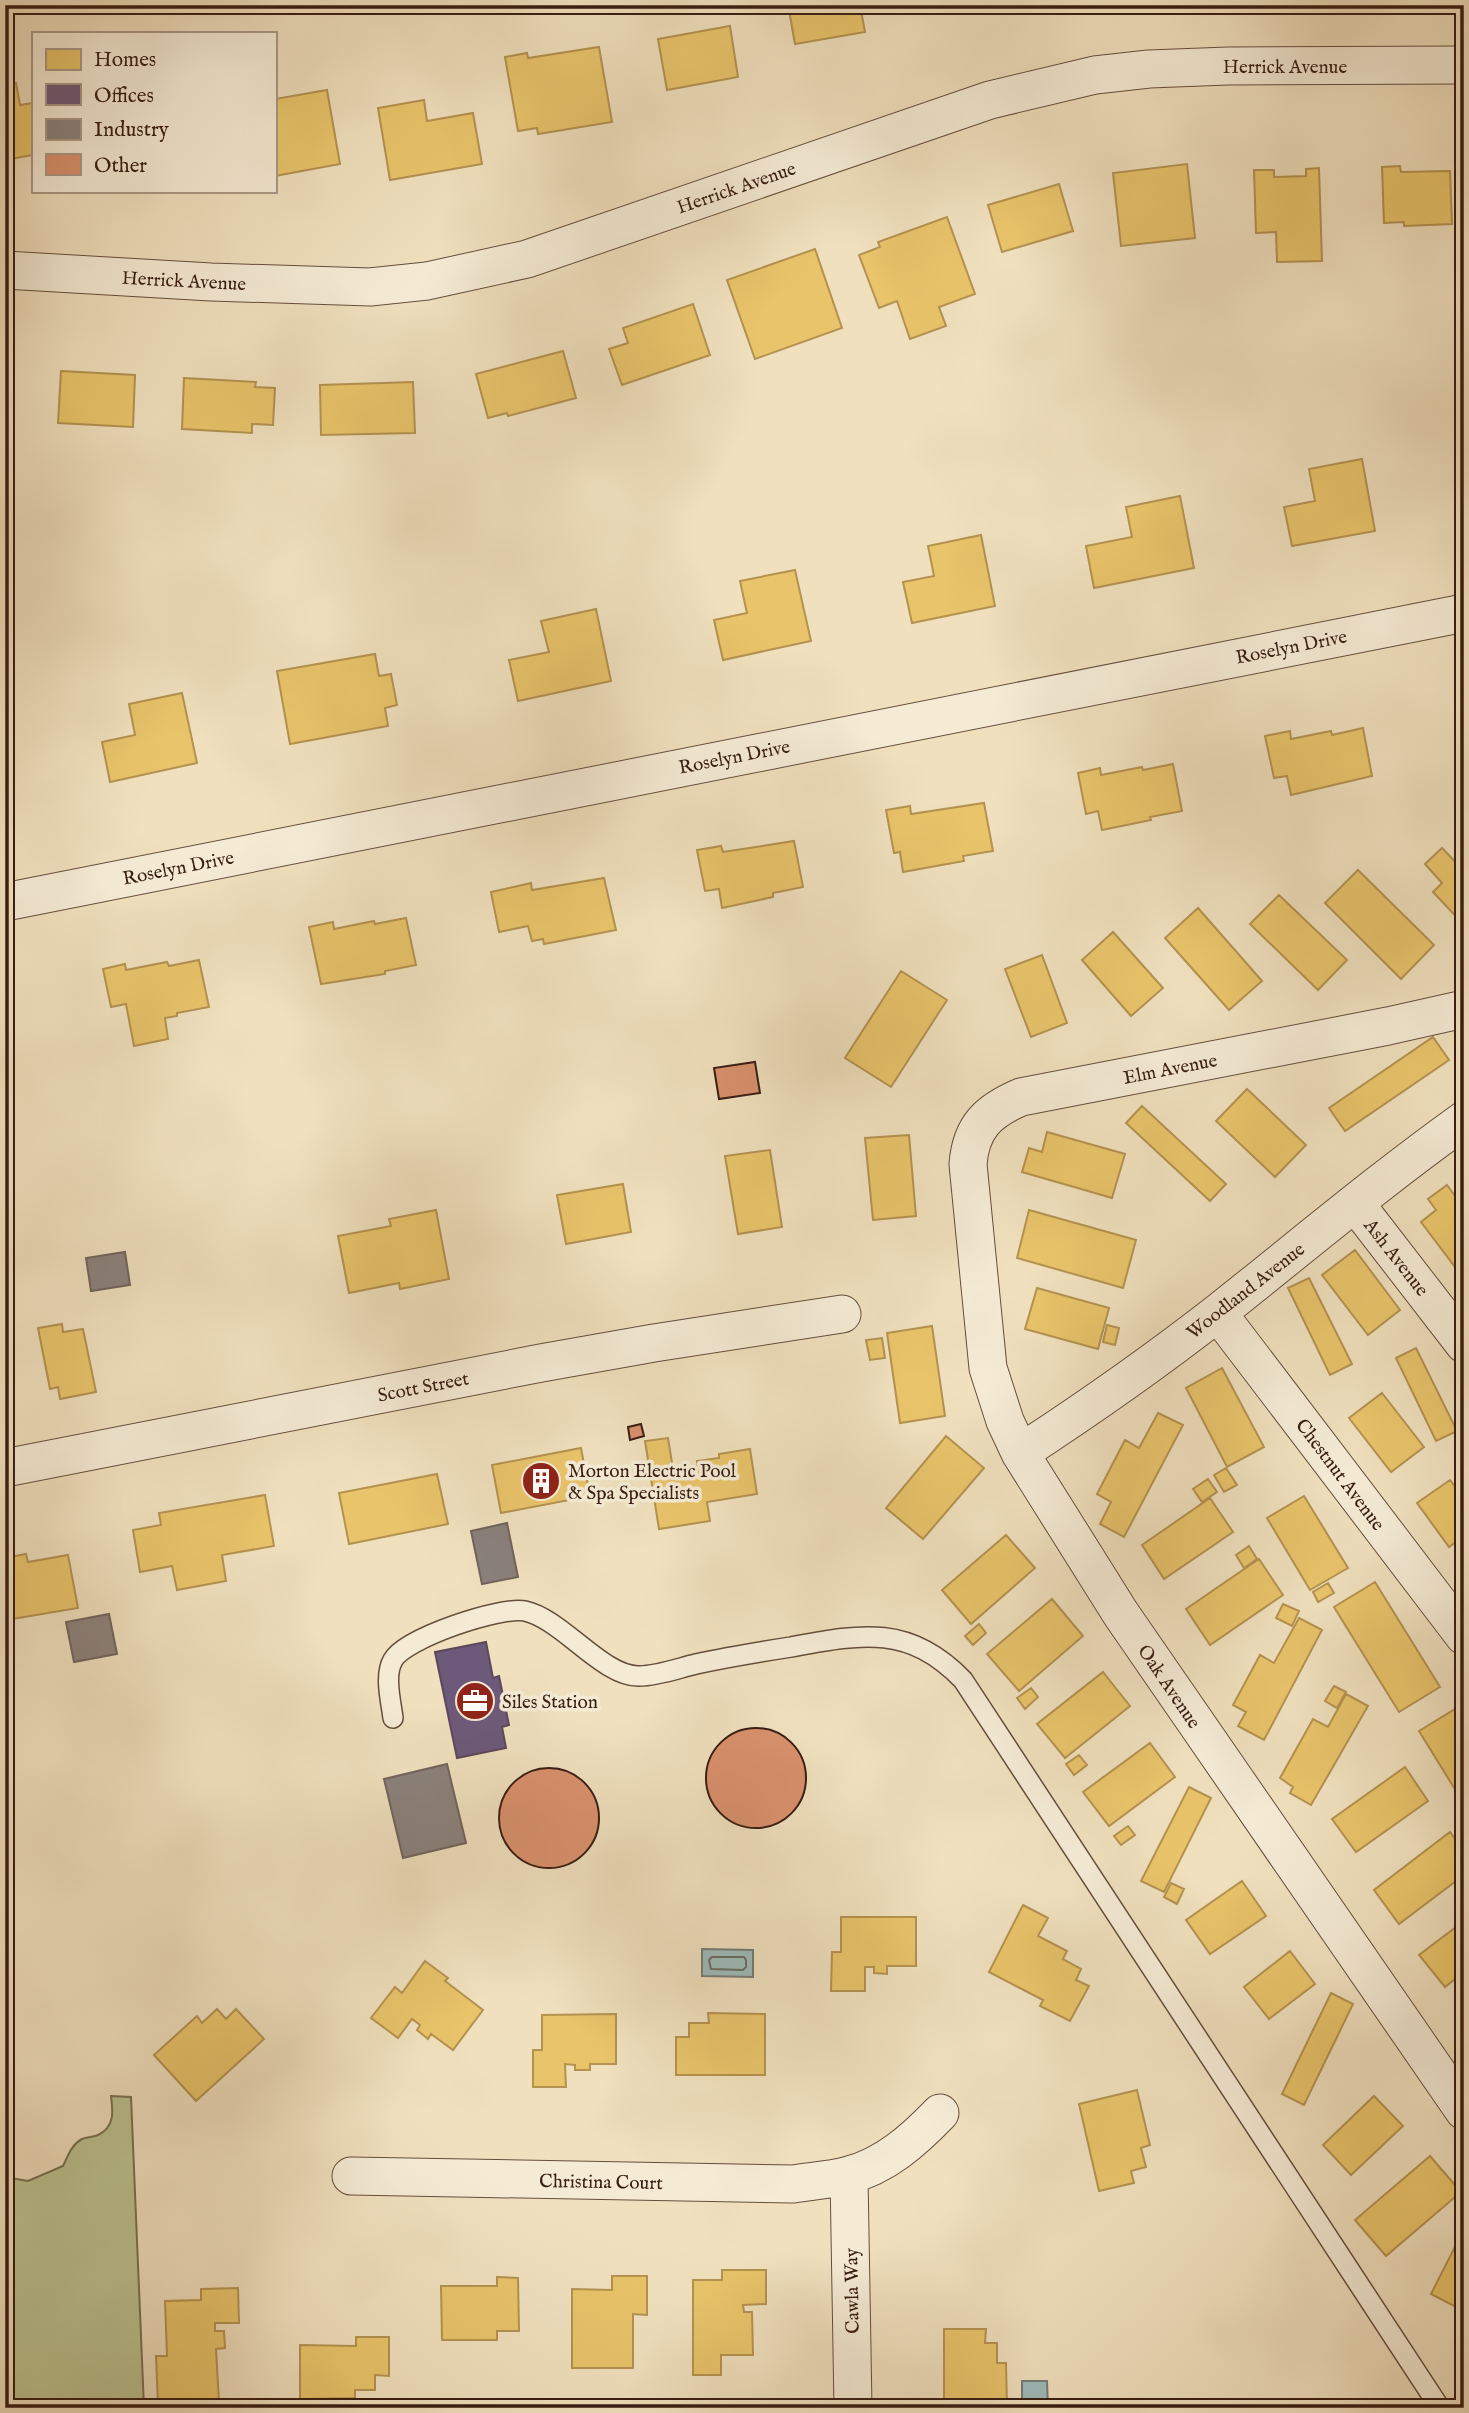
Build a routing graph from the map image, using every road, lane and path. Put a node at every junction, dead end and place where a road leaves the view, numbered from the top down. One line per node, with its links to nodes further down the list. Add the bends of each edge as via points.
1 (1464, 65): 2 (street, Herrick Avenue, via 1149,69 1042,86 527,259 427,281 370,287)
2 (5, 270)
3 (1464, 613): 4 (street, Roselyn Drive)
4 (5, 902)
5 (1464, 1009): 8 (street, Elm Avenue, via 1004,1104 979,1126 969,1148)
6 (1464, 1120): 7 (street, Woodland Avenue)
7 (1355, 1203): 9 (street, Woodland Avenue); 11 (street, Ash Avenue)
8 (972, 1220): 12 (street, Oak Avenue, via 988,1368)
9 (1218, 1312): 12 (street, Woodland Avenue); 14 (street, Chestnut Avenue)
10 (842, 1314): 13 (street, Scott Street, via 554,1361)
11 (1464, 1344)
12 (1020, 1453): 16 (street, Oak Avenue, via 1121,1614)
13 (5, 1468)
14 (1464, 1636)
15 (393, 1718): 21 (lane, via 389,1681 393,1660 408,1646 427,1635 492,1614 523,1610 621,1672 638,1676 854,1636 888,1637 925,1649 946,1662 963,1680)
16 (1464, 2111)
17 (940, 2113): 18 (street, Christina Court, via 911,2143)
18 (849, 2175): 19 (street, Christina Court, via 793,2184); 20 (street, Cawla Way)
19 (351, 2176)
20 (853, 2408)
21 (1440, 2408)

